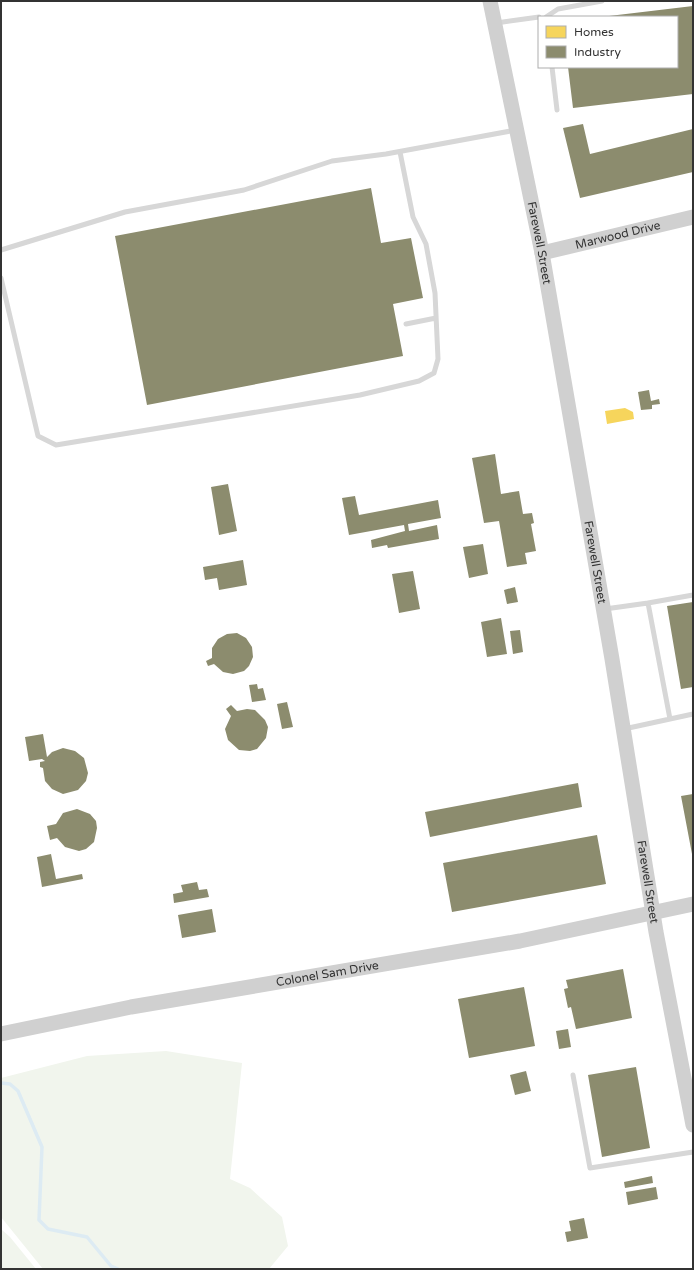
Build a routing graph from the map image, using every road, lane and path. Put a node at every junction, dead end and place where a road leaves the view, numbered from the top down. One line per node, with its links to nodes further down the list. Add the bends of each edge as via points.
1 (490, 1): 5 (street, Farewell Street)
2 (602, 1): 3 (lane, via 558,9)
3 (548, 16)
4 (538, 17): 5 (lane)
5 (495, 23): 8 (street, Farewell Street)
6 (552, 68): 7 (lane)
7 (557, 110)
8 (517, 130): 9 (lane); 12 (street, Farewell Street)
9 (400, 152): 11 (lane, via 332,161 244,190 125,212); 14 (lane, via 413,217 426,244 436,293)
10 (693, 217): 12 (street, Marwood Drive)
11 (1, 250)
12 (542, 253): 18 (street, Farewell Street)
13 (1, 278): 14 (lane, via 38,436 56,444 360,395 419,381 434,373 438,359)
14 (436, 318): 15 (lane)
15 (406, 324)
16 (693, 595): 17 (lane)
17 (648, 603): 18 (lane); 20 (lane)
18 (603, 609): 21 (street, Farewell Street)
19 (693, 714): 20 (lane)
20 (670, 719): 21 (lane)
21 (624, 729): 23 (street, Farewell Street)
22 (693, 904): 23 (street, Colonel Sam Drive)
23 (654, 912): 24 (street, Colonel Sam Drive, via 520,941 131,1007); 26 (street, Farewell Street)
24 (1, 1034)
25 (573, 1075): 27 (lane, via 590,1168)
26 (693, 1125)
27 (693, 1152)

